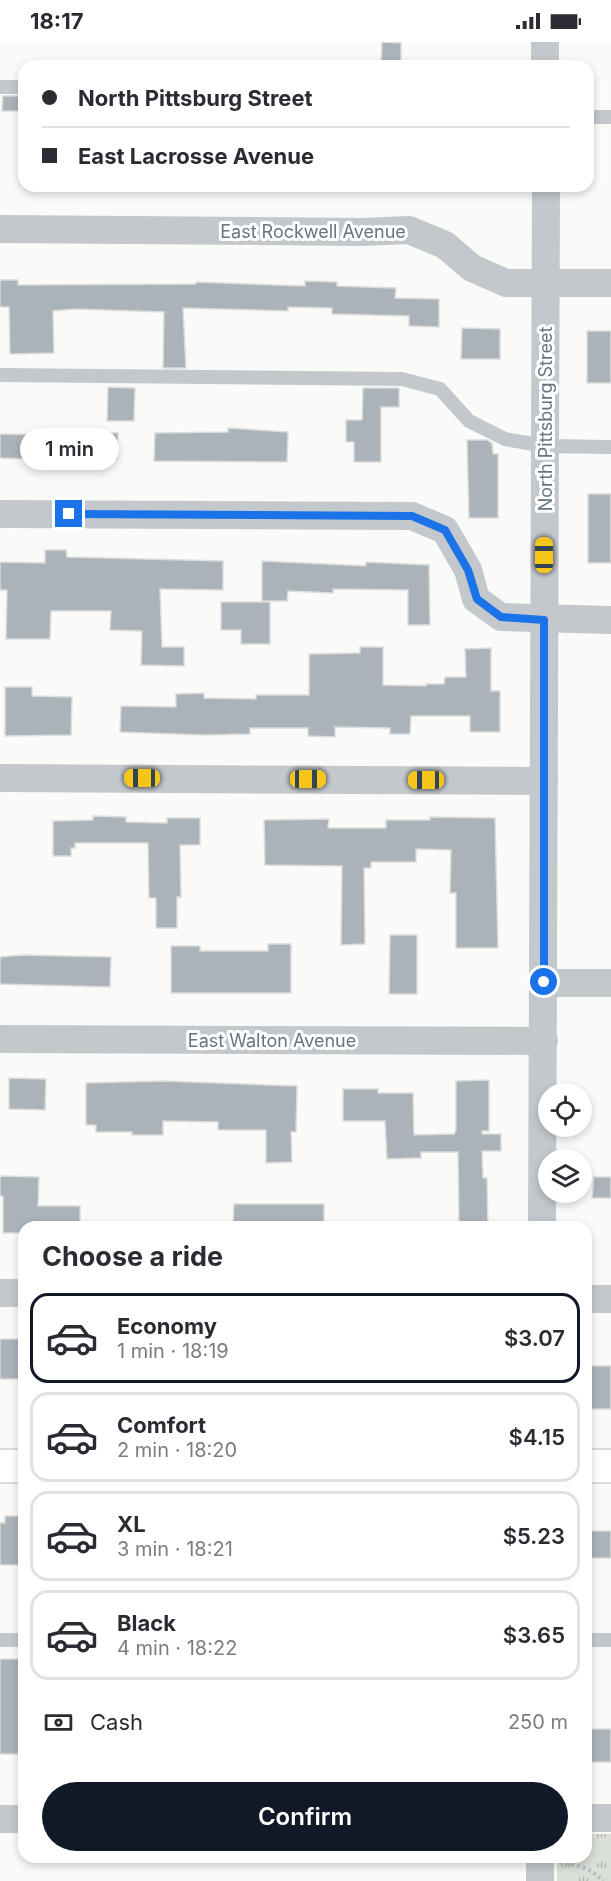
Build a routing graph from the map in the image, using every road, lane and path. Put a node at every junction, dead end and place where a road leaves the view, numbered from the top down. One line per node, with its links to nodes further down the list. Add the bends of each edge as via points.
1 (545, 42): 2 (street)
2 (545, 60)
3 (0, 87): 4 (lane)
4 (18, 87)
5 (594, 117): 6 (lane)
6 (611, 117)
7 (546, 192): 9 (street, North Pittsburg Street)
8 (0, 229): 9 (street, East Rockwell Avenue, via 409,230 445,245 472,268 506,283)
9 (546, 283): 10 (street, East Rockwell Avenue); 12 (street, North Pittsburg Street)
10 (611, 283)
11 (0, 375): 12 (lane, via 402,379 440,389 470,421 504,439)
12 (545, 446): 13 (lane); 15 (street, North Pittsburg Street)
13 (611, 447)
14 (0, 514): 15 (street, via 412,516 445,530 468,570 477,599 501,617)
15 (544, 620): 16 (street); 18 (street, North Pittsburg Street)
16 (611, 620)
17 (0, 778): 18 (street)
18 (544, 781): 19 (street, North Pittsburg Street)
19 (544, 982): 20 (street); 22 (street, North Pittsburg Street)
20 (611, 982)
21 (0, 1039): 22 (street, East Walton Avenue)
22 (544, 1041): 23 (street, North Pittsburg Street)
23 (542, 1221)
24 (0, 1293): 25 (street)
25 (18, 1293)
26 (592, 1299): 27 (street)
27 (611, 1299)
28 (592, 1466): 29 (street)
29 (611, 1466)
30 (0, 1467): 31 (street)
31 (18, 1467)
32 (0, 1640): 33 (lane)
33 (18, 1640)
34 (592, 1640): 35 (lane)
35 (611, 1640)
36 (592, 1818): 37 (street)
37 (611, 1818)
38 (0, 1819): 39 (street)
39 (18, 1819)
40 (547, 1867): 41 (path, via 578,1865 590,1869)
41 (603, 1881)

